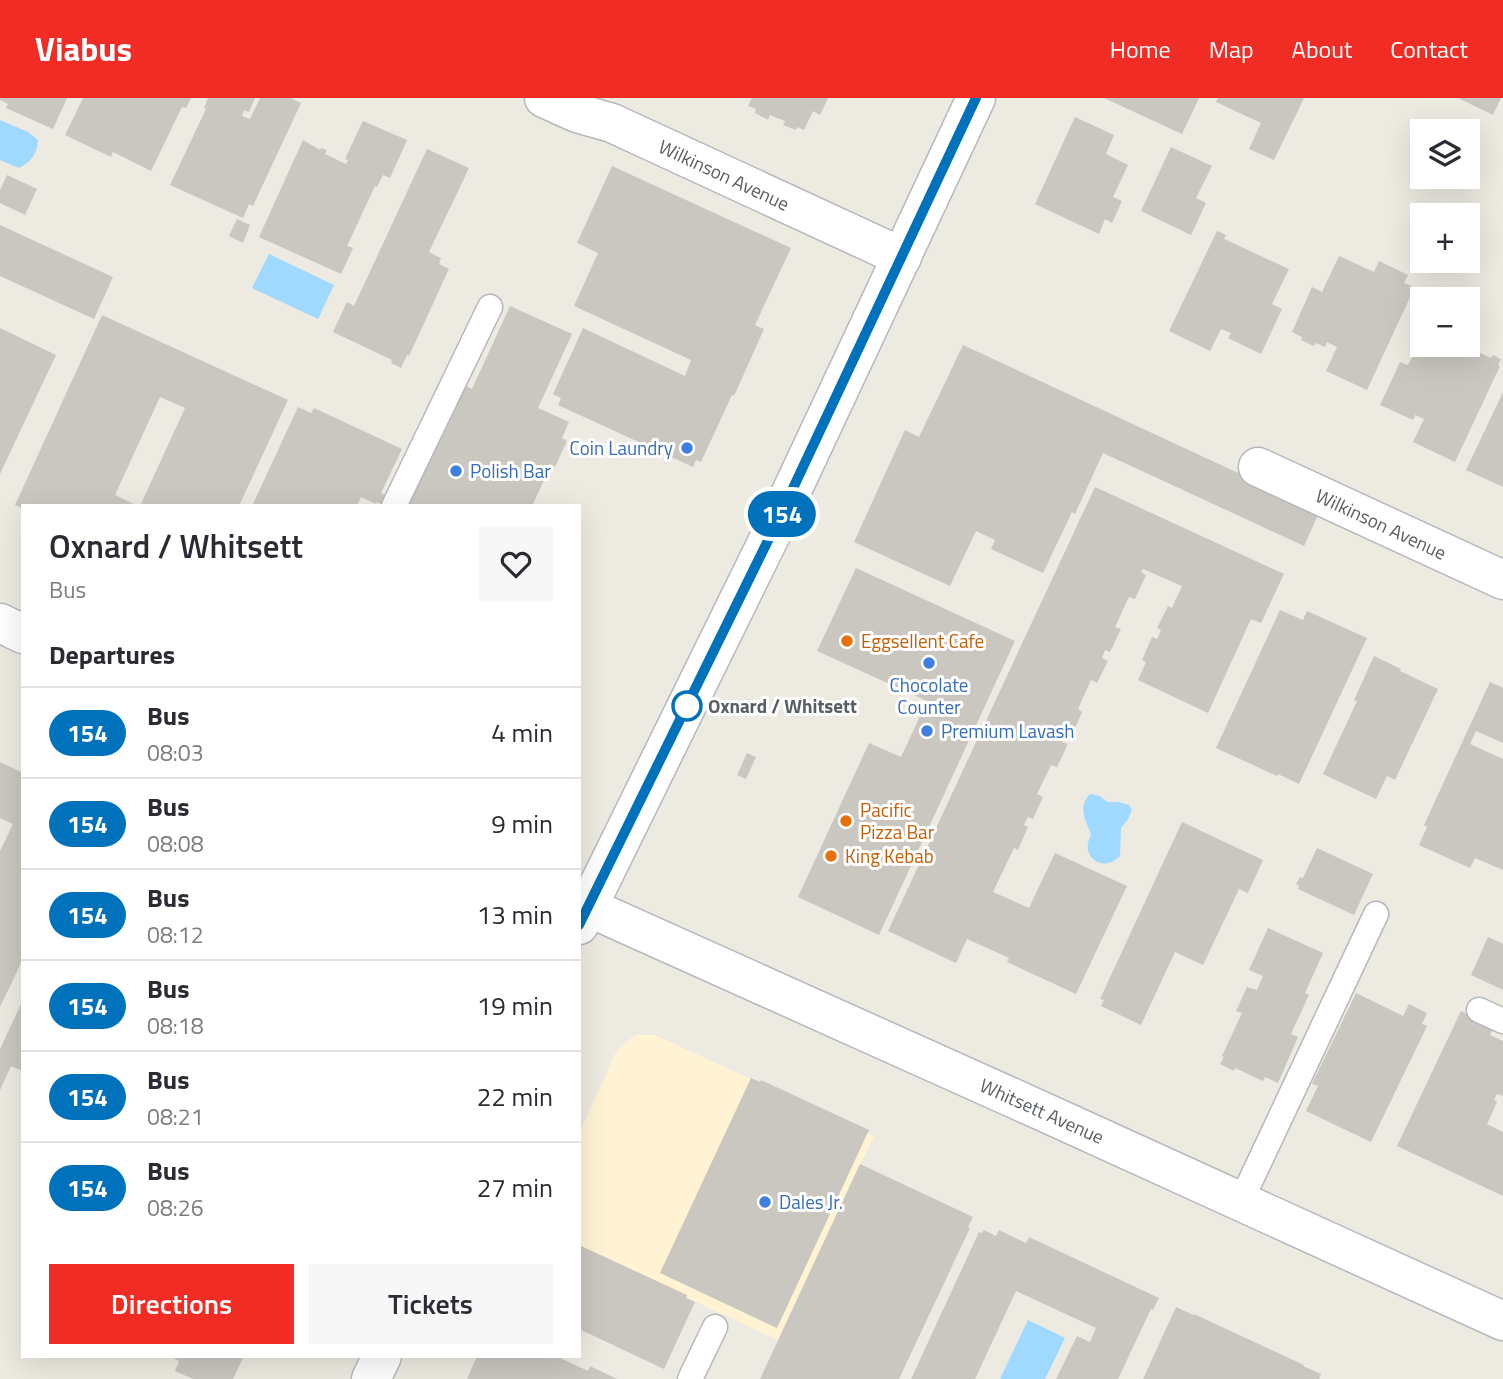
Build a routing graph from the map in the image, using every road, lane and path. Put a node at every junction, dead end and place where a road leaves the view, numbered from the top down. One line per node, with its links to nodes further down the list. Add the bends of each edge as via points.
1 (544, 98): 3 (main road, Wilkinson Avenue, via 612,123)
2 (976, 98): 3 (main road)
3 (902, 257): 10 (main road, via 780,516)
4 (490, 307): 6 (lane)
5 (1258, 467): 7 (main road, Wilkinson Avenue)
6 (395, 504)
7 (1503, 580)
8 (0, 624): 9 (main road)
9 (21, 633)
10 (582, 912): 14 (main road, Whitsett Avenue)
11 (1376, 914): 14 (lane)
12 (1479, 1010): 13 (lane)
13 (1503, 1021)
14 (1241, 1201): 15 (main road, Whitsett Avenue)
15 (1503, 1321)
16 (715, 1327): 19 (lane)
17 (381, 1358): 18 (main road)
18 (372, 1379)
19 (690, 1379)

